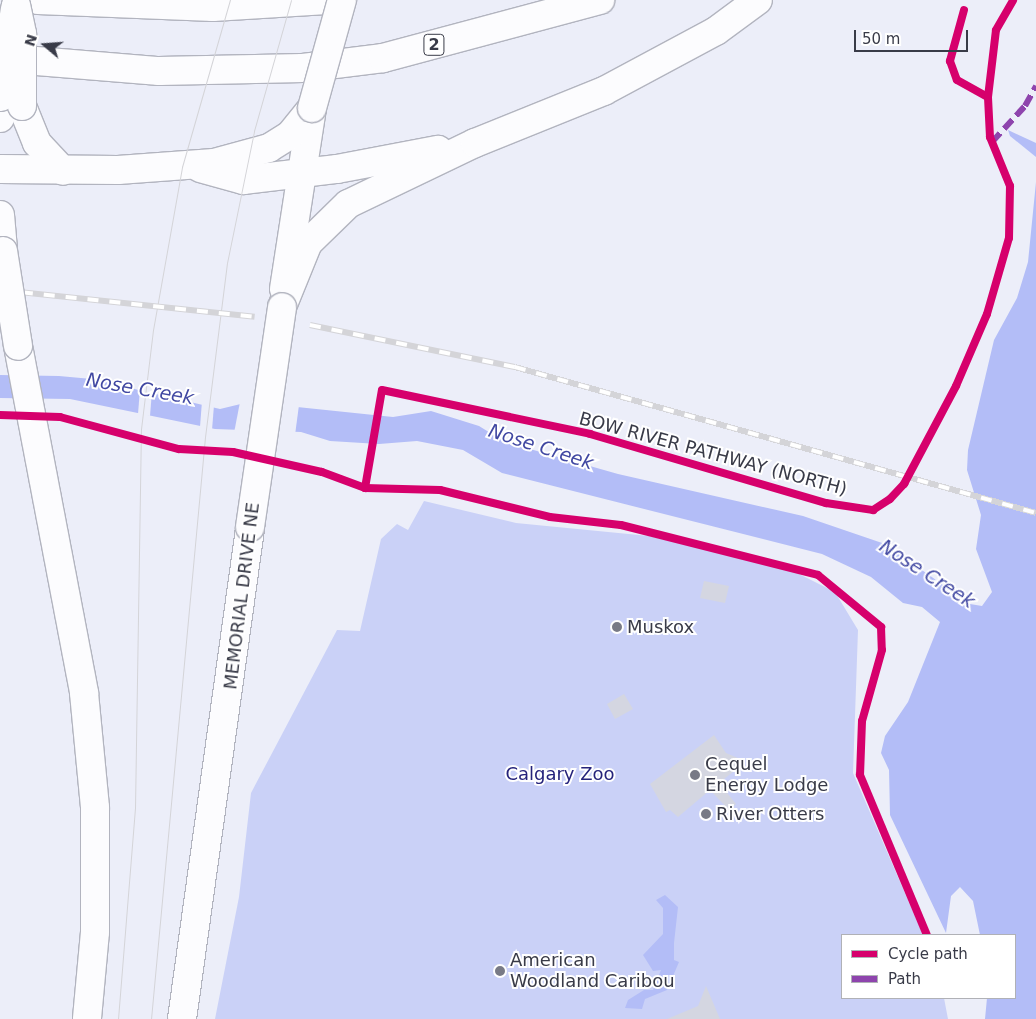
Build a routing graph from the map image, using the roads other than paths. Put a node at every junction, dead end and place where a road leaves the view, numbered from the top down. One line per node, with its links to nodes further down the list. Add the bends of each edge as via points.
1 (328, 0): 5 (highway, via 259,6)
2 (342, 0): 8 (highway, MEMORIAL DRIVE NE, bridge)
3 (600, 0): 6 (highway, 2, via 383,58 264,71 95,68)
4 (758, 0): 9 (highway, via 716,31 604,91)
5 (24, 2): 7 (highway, bridge, via 22,34)
6 (0, 58)
7 (8, 107): 12 (highway)
8 (312, 108): 10 (highway, via 290,135 270,148); 13 (highway, MEMORIAL DRIVE NE)
9 (474, 143): 13 (highway); 15 (highway, via 332,215 308,243)
10 (194, 166): 12 (highway); 13 (highway, via 243,180)
11 (0, 169): 12 (highway)
12 (63, 171)
13 (301, 174): 15 (highway, MEMORIAL DRIVE NE)
14 (0, 215): 17 (highway, bridge)
15 (282, 307): 19 (highway, MEMORIAL DRIVE NE, bridge)
16 (0, 309): 17 (highway, bridge)
17 (18, 346): 18 (highway, via 84,693 95,808 95,932)
18 (87, 1019)
19 (182, 1019)

